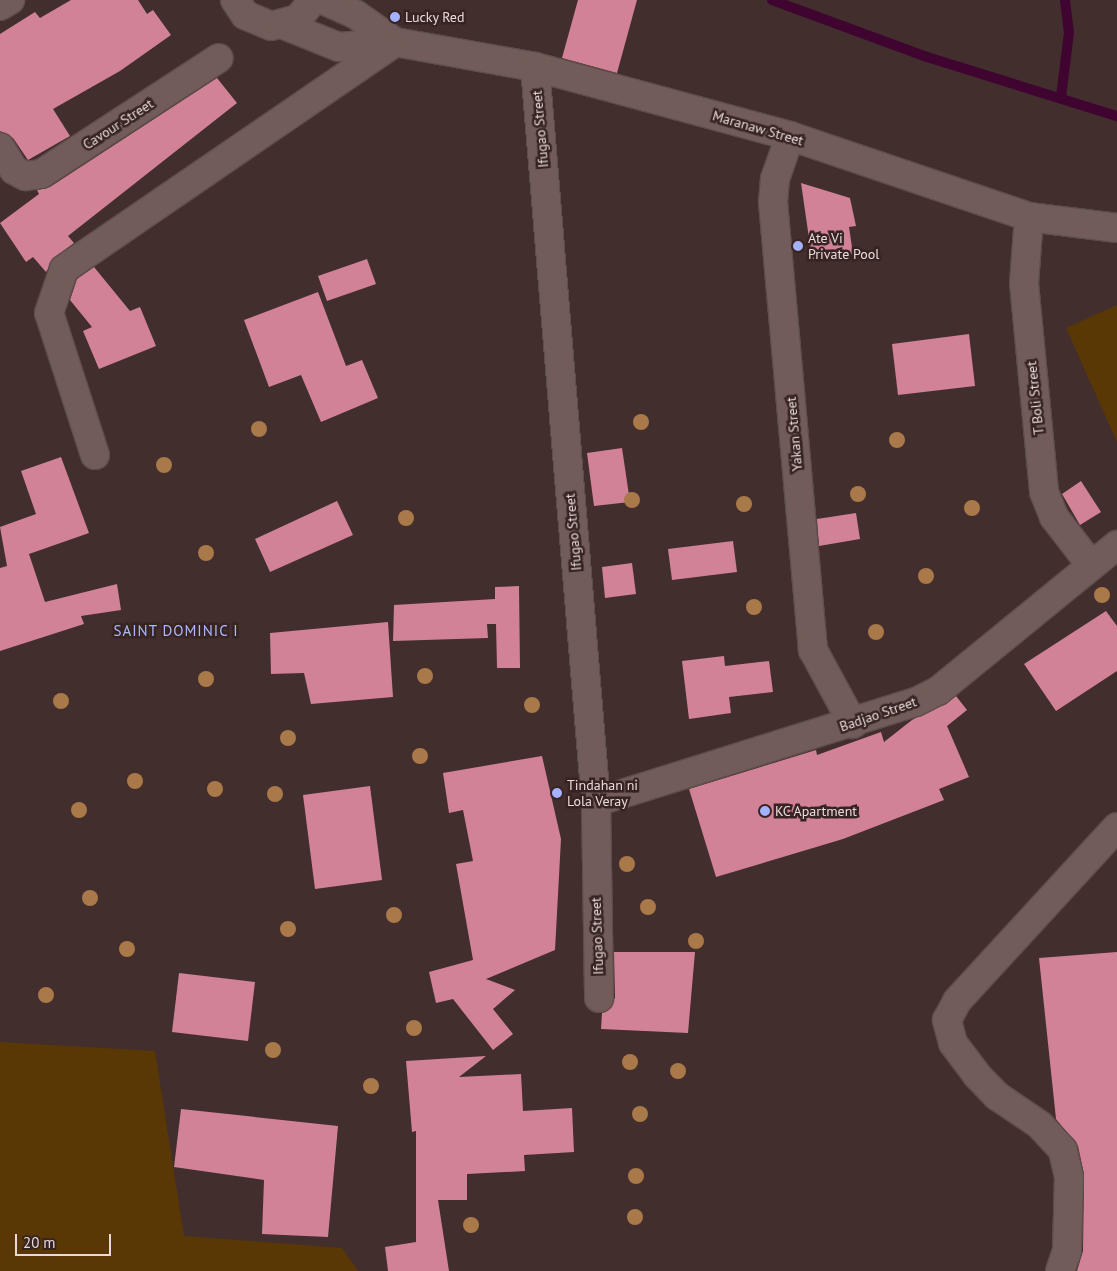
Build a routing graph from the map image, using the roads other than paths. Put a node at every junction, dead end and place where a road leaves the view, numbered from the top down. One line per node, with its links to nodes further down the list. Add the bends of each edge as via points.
1 (10, 0): 5 (street)
2 (235, 0): 6 (street, Maranaw Street, via 257,22)
3 (313, 0): 6 (street, via 298,19)
4 (323, 0): 7 (street, Maranaw Street, via 355,14)
5 (0, 6)
6 (284, 25): 7 (street, Maranaw Street, via 339,48)
7 (395, 42): 9 (street, Maranaw Street); 14 (street, via 64,269 49,313)
8 (219, 58): 11 (street, Cavour Street, via 41,174 25,176 14,170)
9 (536, 67): 10 (street, Maranaw Street); 18 (street, Ifugao Street)
10 (790, 136): 12 (street, Maranaw Street); 17 (street, Yakan Street, via 775,179 773,202 813,650)
11 (0, 147)
12 (1029, 217): 13 (street, Maranaw Street); 16 (street, T Boli Street, via 1024,283 1044,492 1054,516)
13 (1117, 228)
14 (95, 455)
15 (1117, 545): 16 (street, Badjao Street)
16 (1091, 565): 17 (street, Badjao Street, via 938,691)
17 (853, 724): 18 (street, Badjao Street)
18 (596, 802): 20 (street, Ifugao Street)
19 (1117, 827): 21 (street, via 957,1000 947,1020 952,1043 977,1074 997,1096 1040,1125 1063,1150 1069,1177 1066,1251)
20 (599, 998)
21 (1060, 1271)

